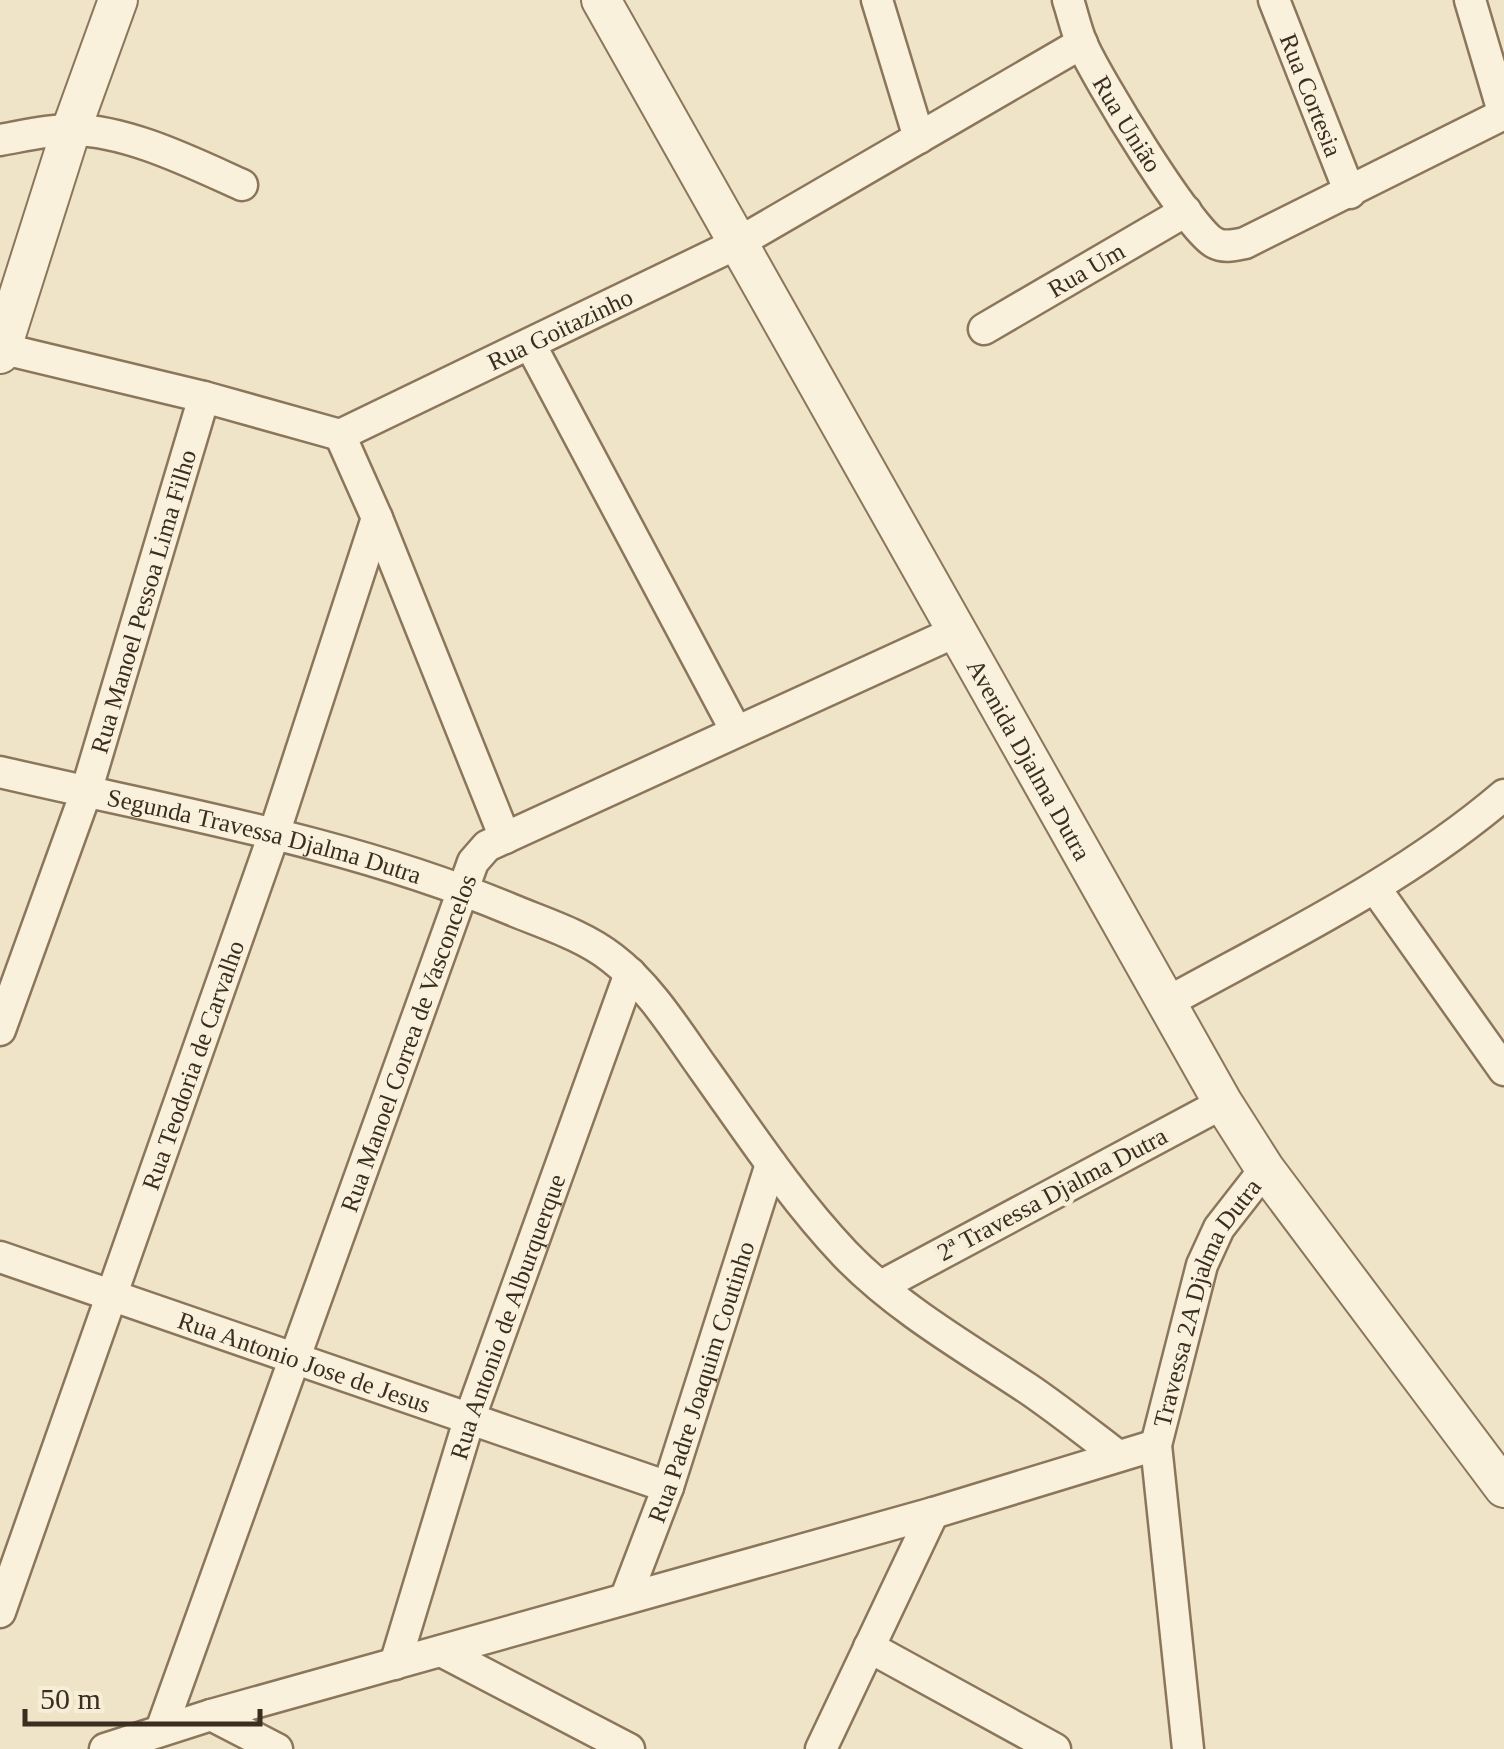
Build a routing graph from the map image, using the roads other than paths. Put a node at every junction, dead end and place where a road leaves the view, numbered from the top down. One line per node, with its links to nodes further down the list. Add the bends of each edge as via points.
1 (118, 0): 9 (street)
2 (600, 0): 15 (street, Avenida Djalma Dutra)
3 (877, 0): 10 (street)
4 (1068, 0): 7 (street, Rua União)
5 (1274, 0): 13 (street, Rua Cortesia)
6 (1470, 0): 8 (street)
7 (1082, 43): 10 (street, Rua Goitazinho); 14 (street, Rua União)
8 (1504, 114): 13 (street)
9 (71, 130): 11 (street); 12 (street, via 149,147); 18 (street)
10 (919, 138): 15 (street, Rua Goitazinho)
11 (0, 140)
12 (242, 186)
13 (1350, 192): 14 (street, Rua União, via 1245,243 1224,246 1206,237)
14 (1186, 211): 16 (street, Rua Um)
15 (736, 244): 17 (street, Rua Goitazinho); 22 (street, Avenida Djalma Dutra)
16 (984, 329)
17 (530, 344): 20 (street, Rua Goitazinho); 23 (street)
18 (1, 350): 19 (street)
19 (204, 397): 20 (street); 25 (street, Rua Manoel Pessoa Lima Filho)
20 (340, 435): 21 (street)
21 (377, 518): 27 (street, Rua Teodoria de Carvalho); 28 (street)
22 (955, 632): 23 (street, Rua Manoel Correa de Vasconcelos); 32 (street, Avenida Djalma Dutra)
23 (736, 731): 28 (street, Rua Manoel Correa de Vasconcelos)
24 (0, 772): 25 (street, Segunda Travessa Djalma Dutra)
25 (86, 792): 27 (street, Segunda Travessa Djalma Dutra); 33 (street, Rua Manoel Pessoa Lima Filho)
26 (1504, 795): 29 (street)
27 (274, 834): 30 (street, Segunda Travessa Djalma Dutra); 40 (street, Rua Teodoria de Carvalho)
28 (505, 838): 30 (street, Rua Manoel Correa de Vasconcelos, via 473,862)
29 (1375, 888): 32 (street); 34 (street)
30 (462, 889): 31 (street, Segunda Travessa Djalma Dutra, via 562,931); 41 (street, Rua Manoel Correa de Vasconcelos)
31 (630, 973): 36 (street, Segunda Travessa Djalma Dutra); 42 (street, Rua Antonio de Alburquerque)
32 (1166, 1003): 35 (street, Avenida Djalma Dutra)
33 (0, 1030)
34 (1504, 1070)
35 (1223, 1103): 37 (street, Avenida Djalma Dutra); 39 (street, 2ª Travessa Djalma Dutra)
36 (771, 1164): 39 (street, Segunda Travessa Djalma Dutra); 45 (street, Rua Padre Joaquim Coutinho)
37 (1265, 1168): 43 (street, Travessa 2A Djalma Dutra, via 1219,1228 1202,1266); 46 (street, Avenida Djalma Dutra)
38 (0, 1257): 40 (street, Rua Antonio Jose de Jesus)
39 (881, 1286): 44 (street, Segunda Travessa Djalma Dutra)
40 (111, 1296): 41 (street, Rua Antonio Jose de Jesus); 49 (street, Rua Teodoria de Carvalho)
41 (294, 1358): 42 (street, Rua Antonio Jose de Jesus); 54 (street, Rua Manoel Correa de Vasconcelos)
42 (469, 1420): 45 (street, Rua Antonio Jose de Jesus); 52 (street, Rua Antonio de Alburquerque)
43 (1156, 1445): 44 (street); 60 (street)
44 (1118, 1456): 47 (street)
45 (668, 1487): 48 (street, Rua Padre Joaquim Coutinho)
46 (1504, 1488)
47 (932, 1513): 48 (street); 50 (street)
48 (626, 1597): 51 (street)
49 (0, 1612)
50 (870, 1647): 58 (street); 59 (street)
51 (441, 1651): 52 (street); 57 (street)
52 (395, 1664): 53 (street)
53 (211, 1715): 54 (street); 56 (street)
54 (161, 1730): 55 (street)
55 (105, 1749)
56 (277, 1749)
57 (629, 1749)
58 (821, 1749)
59 (1055, 1749)
60 (1188, 1749)

